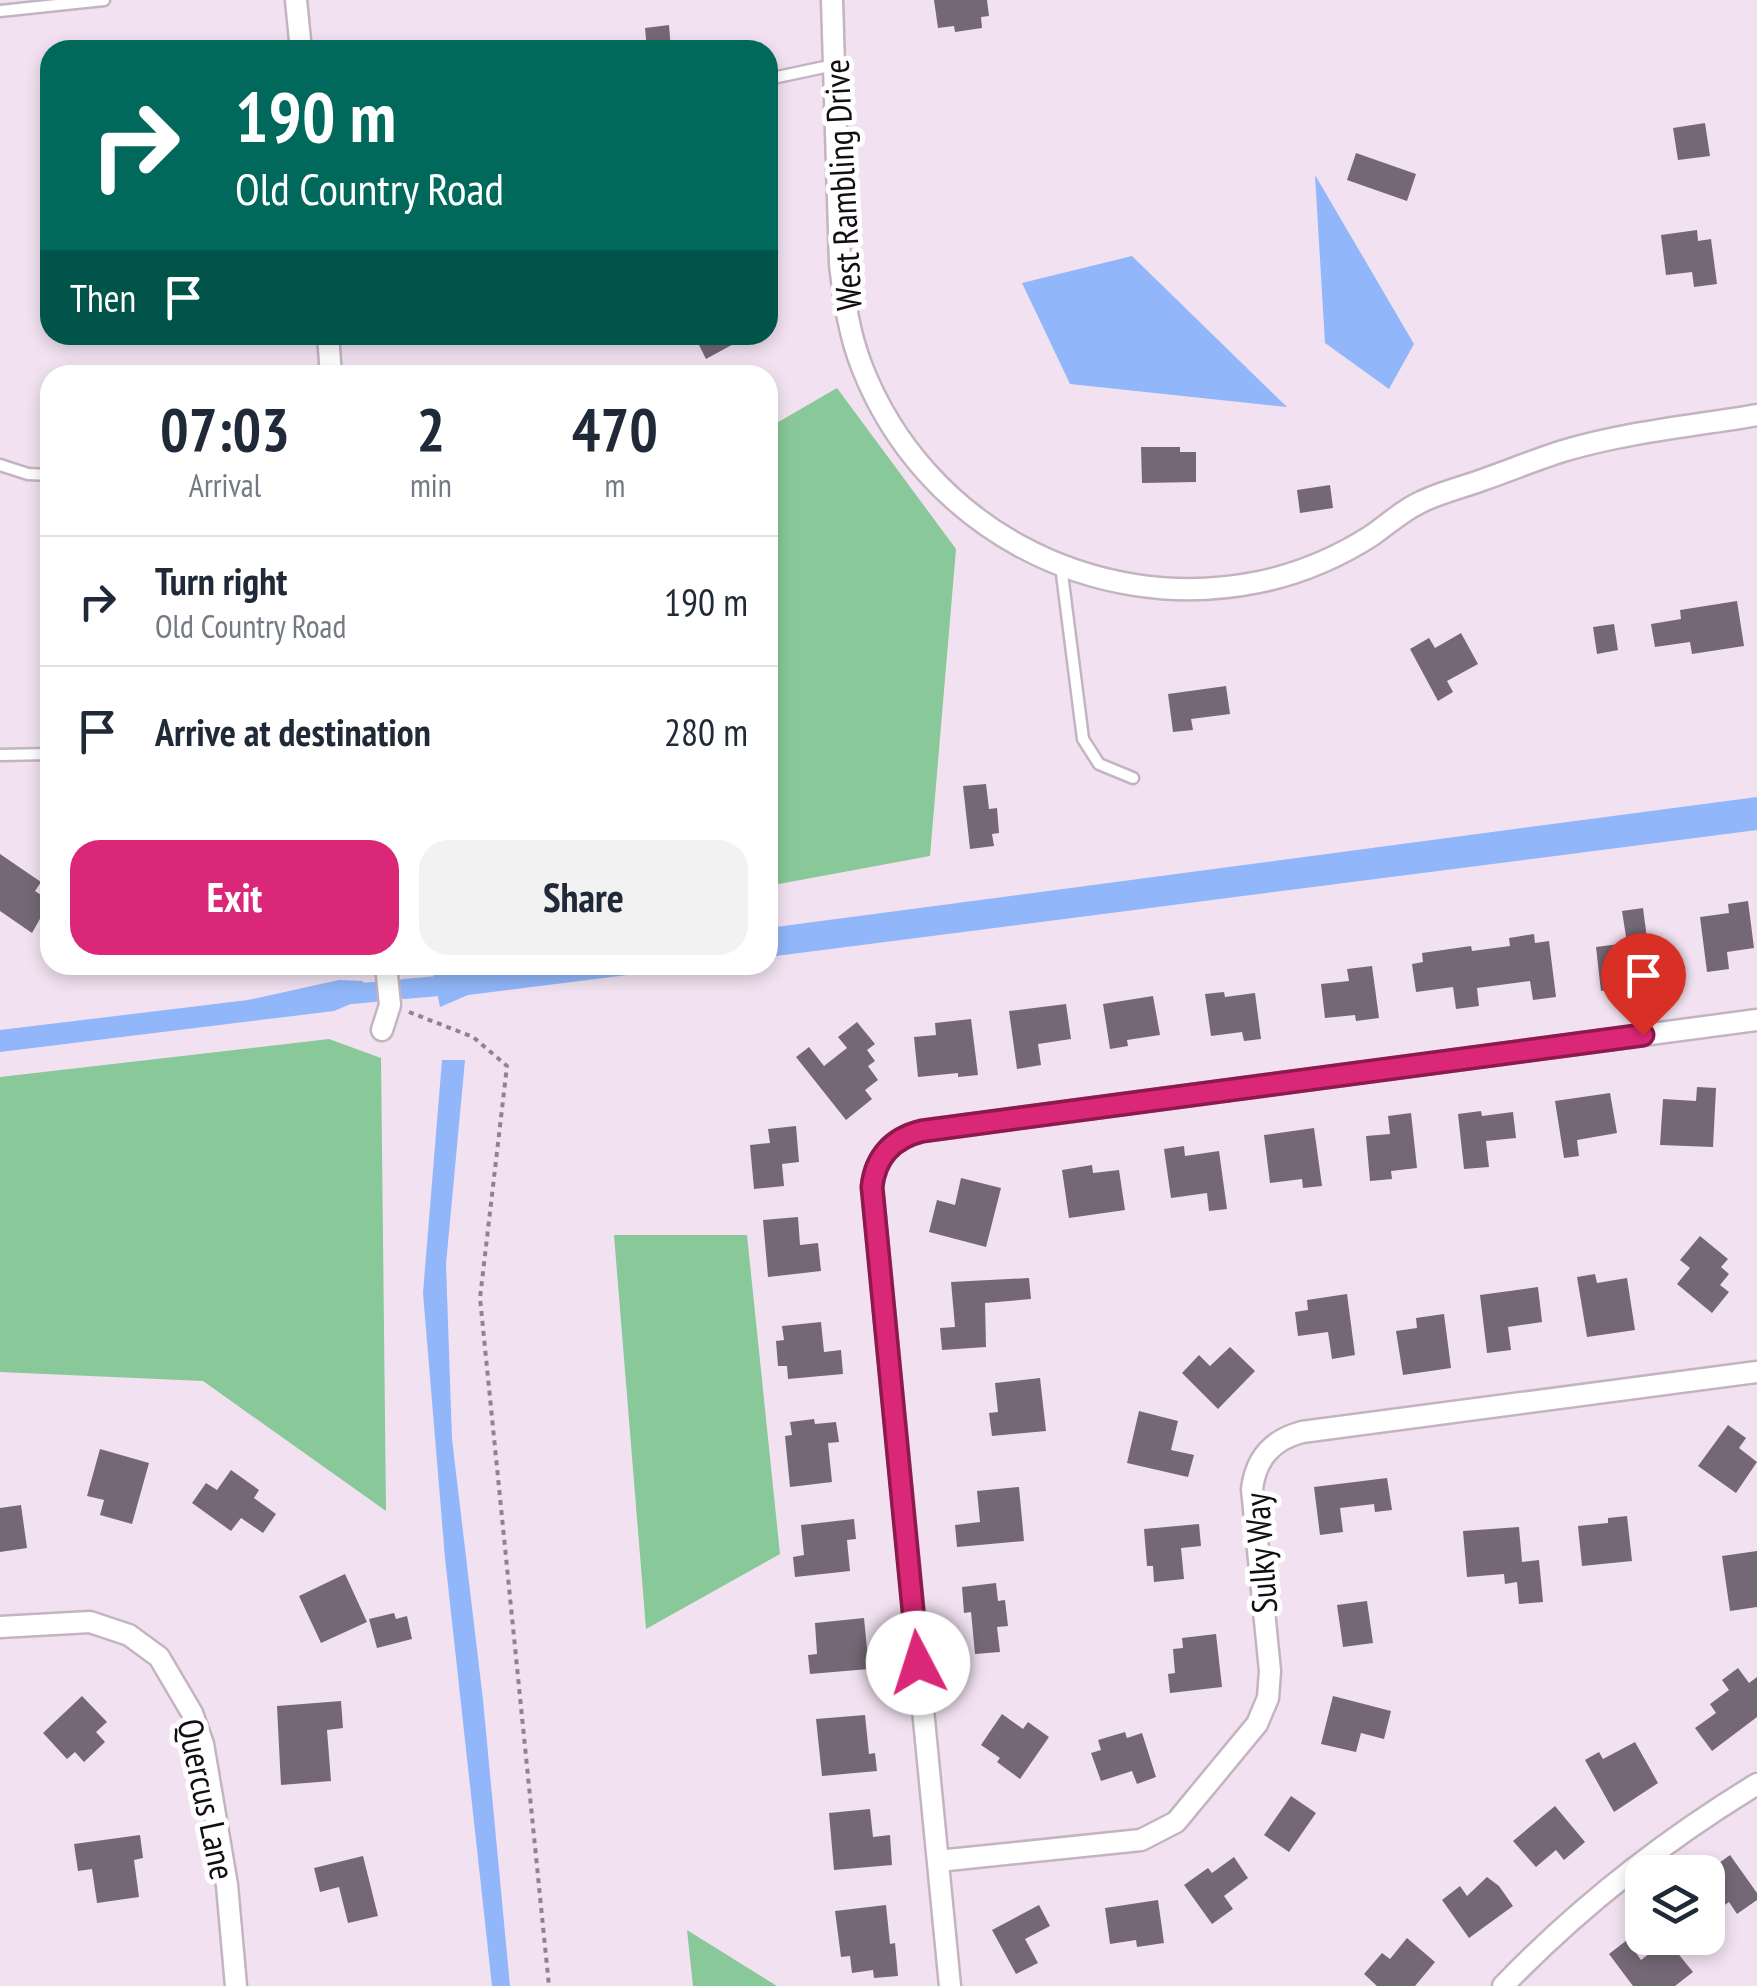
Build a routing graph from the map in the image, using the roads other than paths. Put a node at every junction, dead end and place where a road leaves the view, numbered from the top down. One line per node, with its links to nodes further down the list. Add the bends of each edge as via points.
1 (104, 0): 4 (lane)
2 (296, 0): 5 (street)
3 (832, 0): 6 (street, West Rambling Drive)
4 (0, 12)
5 (300, 40)
6 (834, 65): 7 (lane); 11 (street, West Rambling Drive, via 840,264 862,366 879,406 948,496 993,532)
7 (778, 77)
8 (1757, 416): 11 (street, West Rambling Drive, via 1562,451 1420,502 1343,552 1263,581 1154,588)
9 (0, 465): 10 (lane)
10 (40, 475)
11 (1060, 566): 14 (lane, via 1083,739 1099,764)
12 (0, 754): 13 (lane)
13 (40, 754)
14 (1133, 778)
15 (387, 975): 17 (street, via 390,1005)
16 (1757, 1020): 21 (street, via 922,1131 886,1150 872,1187)
17 (382, 1030)
18 (1757, 1372): 21 (street, Sulky Way, via 1302,1432 1277,1442 1259,1462 1252,1488 1270,1684 1264,1711 1245,1738 1176,1822 1141,1840)
19 (0, 1627): 22 (street, Quercus Lane, via 78,1620 128,1635 159,1657 203,1744)
20 (1757, 1784): 24 (street, via 1625,1876)
21 (938, 1860): 23 (street)
22 (236, 1986)
23 (950, 1986)
24 (1503, 1986)

